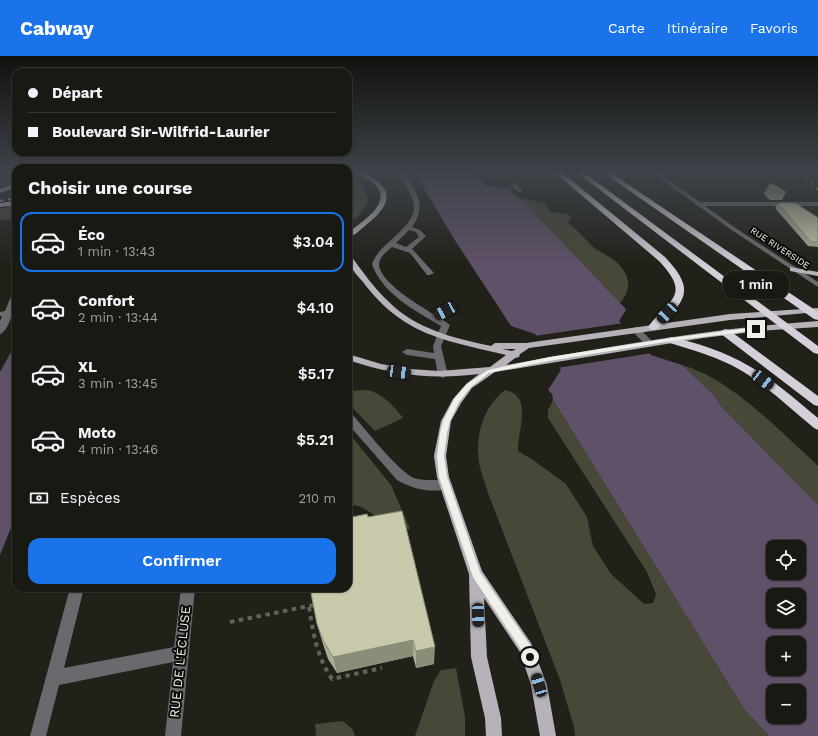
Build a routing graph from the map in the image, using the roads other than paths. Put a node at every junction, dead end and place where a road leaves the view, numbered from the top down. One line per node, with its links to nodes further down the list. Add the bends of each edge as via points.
1 (382, 203): 13 (main road, via 376,214)
2 (417, 203): 12 (street, via 418,214)
3 (594, 203): 28 (highway, via 662,259 675,273 680,287 677,303)
4 (620, 203): 37 (highway)
5 (651, 203): 26 (highway)
6 (12, 204): 9 (main road)
7 (698, 204): 8 (street); 11 (street, RUE RIVERSIDE)
8 (818, 204)
9 (0, 205)
10 (818, 209): 11 (street)
11 (706, 210): 17 (street, RUE RIVERSIDE)
12 (408, 228): 14 (street); 15 (street, via 418,231 423,236)
13 (352, 233)
14 (391, 244): 15 (street); 25 (street, via 376,258 377,270 398,294)
15 (408, 249): 18 (street)
16 (352, 263): 32 (main road, via 390,309 414,324)
17 (793, 269): 19 (main road); 20 (street, RUE RIVERSIDE)
18 (430, 273)
19 (818, 274)
20 (818, 285)
21 (12, 300): 24 (street)
22 (818, 310): 28 (main road, via 730,317)
23 (445, 311): 25 (street)
24 (4, 313): 30 (street)
25 (432, 317): 32 (street, via 446,325)
26 (818, 317)
27 (818, 324): 31 (main road)
28 (653, 327): 29 (main road)
29 (633, 330): 34 (street); 36 (main road)
30 (0, 331)
31 (725, 332): 33 (main road); 45 (highway)
32 (442, 336): 35 (main road); 40 (street, via 437,346)
33 (671, 340): 34 (main road); 47 (highway, via 714,354 745,368 774,388)
34 (646, 344): 42 (main road)
35 (479, 345): 36 (main road); 39 (main road)
36 (526, 346): 39 (main road)
37 (818, 351)
38 (407, 352): 40 (street)
39 (513, 354): 42 (main road); 43 (main road)
40 (439, 357): 44 (street)
41 (352, 358): 44 (main road, via 394,371)
42 (538, 361): 43 (main road)
43 (488, 372): 44 (main road); 48 (main road, via 456,401 446,421 440,456)
44 (443, 375)
45 (818, 402)
46 (352, 422): 48 (street, via 401,477 421,486)
47 (818, 425)
48 (446, 485): 49 (main road)
49 (476, 574): 56 (main road, via 480,657 493,718); 57 (main road, via 526,648 539,685)
50 (76, 592): 53 (street)
51 (188, 592): 52 (street, RUE DE L'ÉCLUSE)
52 (182, 653): 53 (street); 55 (street, RUE DE L'ÉCLUSE)
53 (53, 678): 54 (street)
54 (38, 736)
55 (173, 736)
56 (494, 736)
57 (548, 736)

